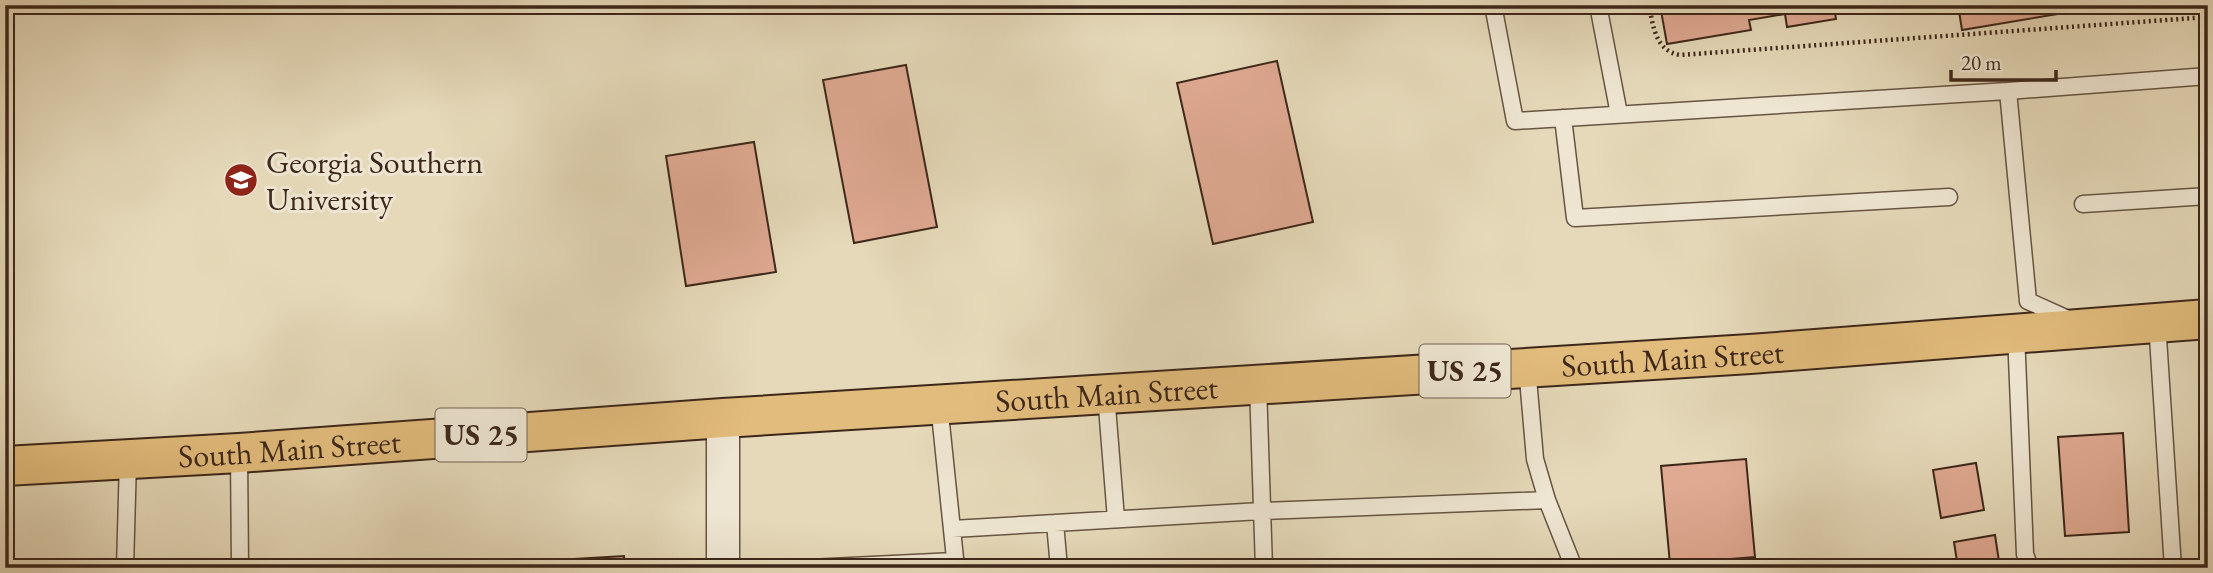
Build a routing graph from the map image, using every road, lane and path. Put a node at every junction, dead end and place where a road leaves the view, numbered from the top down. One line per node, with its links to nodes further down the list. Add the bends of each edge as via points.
1 (1493, 5): 8 (lane, via 1515,121)
2 (1598, 5): 7 (lane)
3 (1649, 5): 4 (path, via 1656,36 1668,51 1680,55)
4 (2208, 17)
5 (2208, 76): 6 (lane)
6 (2008, 91): 7 (lane); 14 (lane, via 2028,301)
7 (1619, 114): 8 (lane)
8 (1563, 118): 9 (lane, via 1575,218)
9 (1949, 197)
10 (2208, 197): 11 (lane)
11 (2083, 204)
12 (2208, 319): 13 (main road, South Main Street / US 25)
13 (2157, 322): 14 (main road, South Main Street / US 25); 38 (lane)
14 (2085, 327): 15 (main road, South Main Street / US 25)
15 (2015, 332): 16 (main road, South Main Street / US 25); 37 (lane, via 2025,554)
16 (1527, 367): 17 (main road, South Main Street / US 25); 24 (lane, via 1535,459)
17 (1258, 384): 18 (main road, South Main Street / US 25); 25 (lane)
18 (1106, 394): 19 (main road, South Main Street / US 25); 26 (lane)
19 (939, 404): 20 (main road, South Main Street / US 25); 28 (lane)
20 (723, 418): 21 (main road, South Main Street / US 25); 32 (street)
21 (239, 453): 22 (main road, South Main Street / US 25); 31 (lane)
22 (128, 460): 23 (main road, South Main Street / US 25); 30 (lane)
23 (5, 466)
24 (1547, 500): 25 (lane); 36 (lane)
25 (1261, 511): 26 (lane); 35 (lane)
26 (1116, 519): 27 (lane)
27 (1055, 523): 28 (lane); 34 (lane)
28 (952, 529): 29 (lane)
29 (956, 565): 33 (lane)
30 (125, 568)
31 (240, 568)
32 (723, 568)
33 (808, 568)
34 (1059, 568)
35 (1264, 568)
36 (1574, 568)
37 (2030, 568)
38 (2173, 568)

